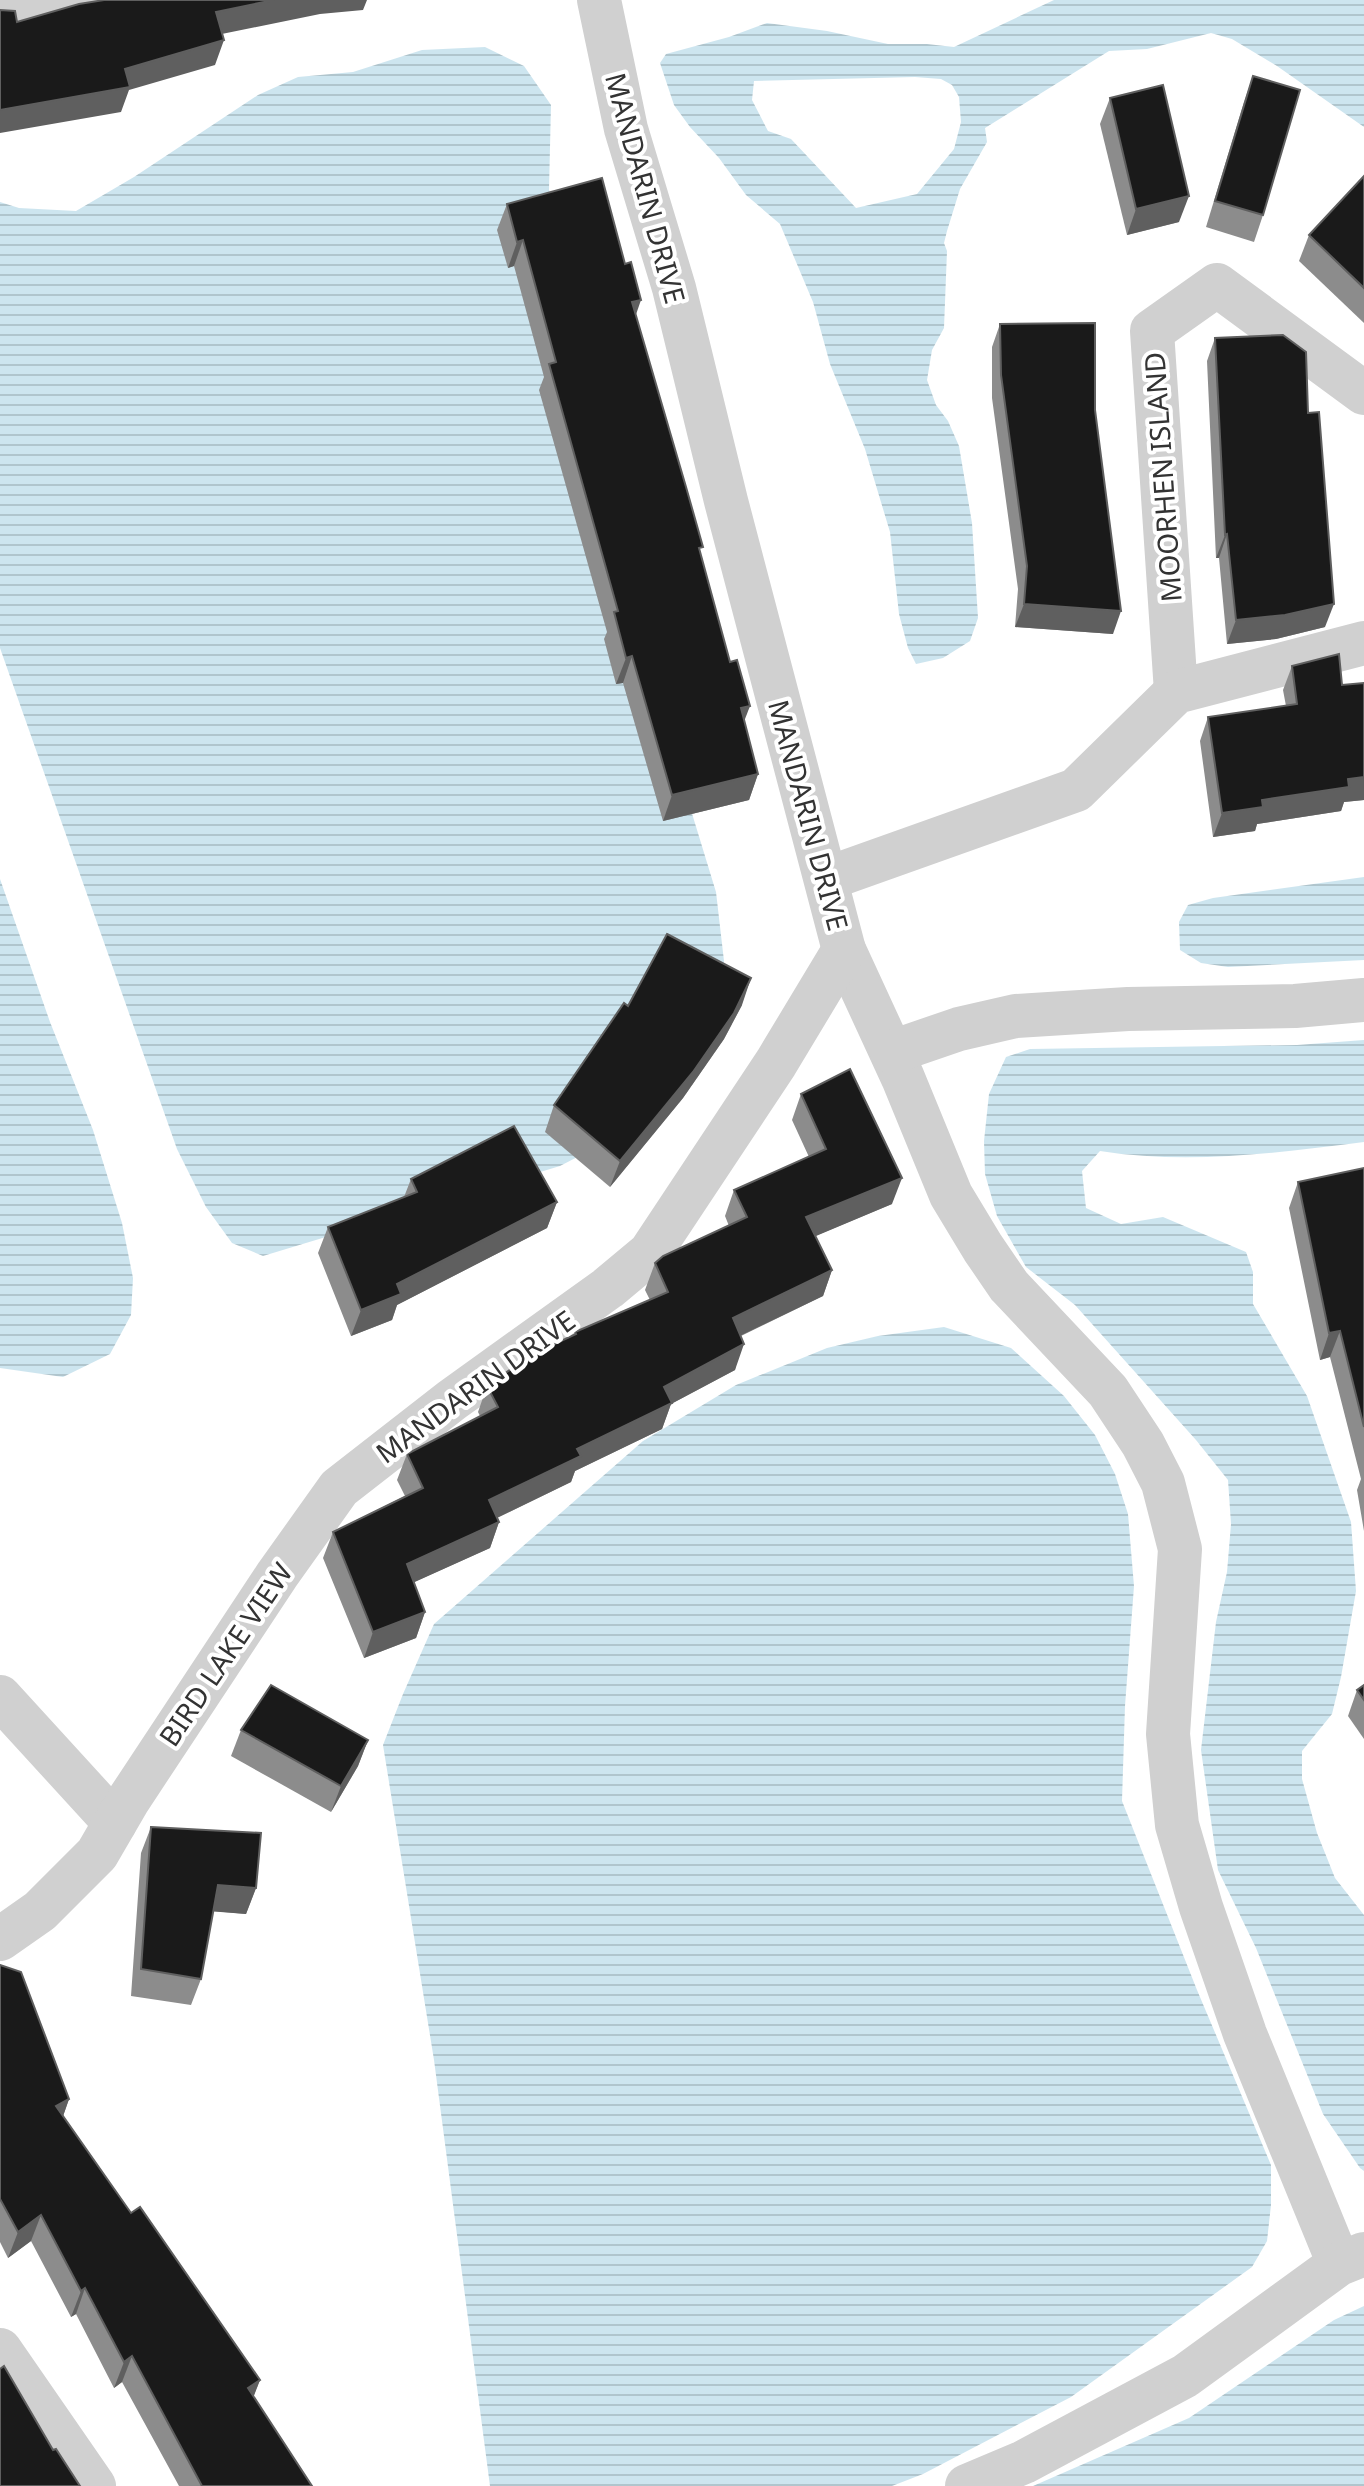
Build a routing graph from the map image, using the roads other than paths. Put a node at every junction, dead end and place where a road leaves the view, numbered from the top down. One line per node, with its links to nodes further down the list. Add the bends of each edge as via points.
1 (95, 0): 3 (street)
2 (599, 0): 7 (street, MANDARIN DRIVE, via 626,129 674,288)
3 (0, 12)
4 (1364, 393): 6 (street, MOORHEN ISLAND, via 1217,285 1152,331)
5 (1364, 643): 6 (street)
6 (1176, 692): 7 (street, via 1076,790)
7 (826, 879): 8 (street, MANDARIN DRIVE)
8 (844, 950): 10 (street); 11 (street, MANDARIN DRIVE, via 650,1253)
9 (1364, 1000): 10 (street, via 1016,1016)
10 (892, 1052): 15 (street, via 951,1195 983,1248 1009,1286 1108,1391 1163,1483 1180,1549 1168,1734 1177,1825 1245,2034)
11 (339, 1488): 13 (street, BIRD LAKE VIEW)
12 (0, 1697): 13 (street)
13 (115, 1823): 14 (street, BIRD LAKE VIEW, via 97,1854 40,1911)
14 (0, 1939)
15 (1352, 2259): 18 (street, via 1185,2376 1024,2462)
16 (0, 2350): 17 (street)
17 (94, 2486)
18 (967, 2486)

